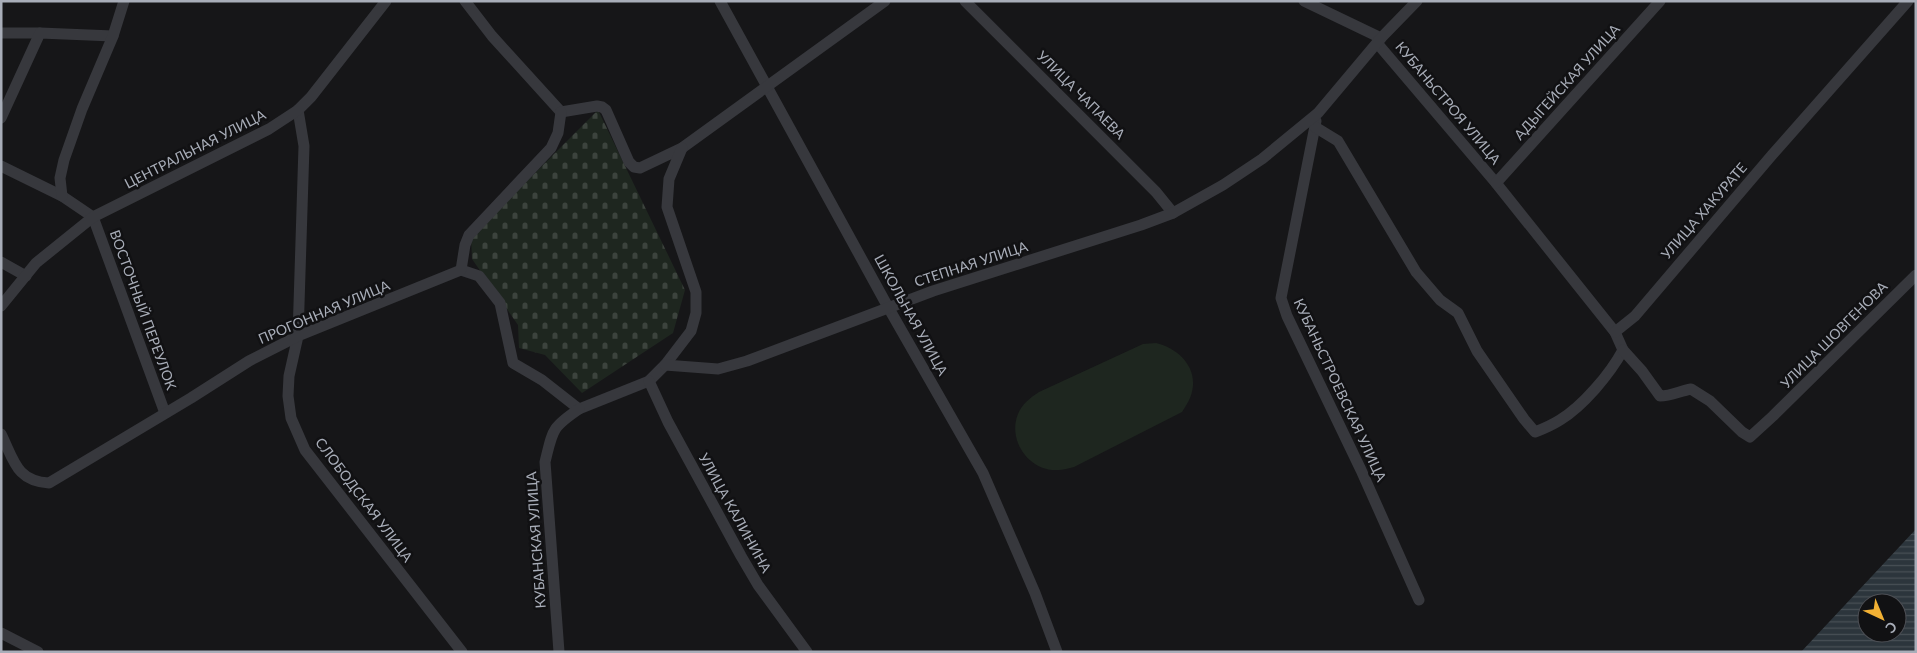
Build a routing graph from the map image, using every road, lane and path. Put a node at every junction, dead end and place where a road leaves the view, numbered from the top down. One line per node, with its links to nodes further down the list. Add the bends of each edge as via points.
1 (124, 1): 13 (street)
2 (386, 1): 16 (street, ЦЕНТРАЛЬНАЯ УЛИЦА)
3 (465, 1): 17 (street)
4 (720, 1): 15 (street, ШКОЛЬНАЯ УЛИЦА)
5 (885, 1): 15 (street)
6 (965, 1): 25 (street, УЛИЦА ЧАПАЕВА, via 1156,192)
7 (1304, 1): 14 (street)
8 (1417, 1): 14 (street)
9 (1660, 1): 23 (street, АДЫГЕЙСКАЯ УЛИЦА)
10 (1908, 1): 33 (street, УЛИЦА ХАКУРАТЕ, via 1635,316)
11 (40, 33): 12 (street); 13 (street); 19 (street)
12 (1, 34)
13 (113, 36): 24 (street, via 64,160 60,178)
14 (1379, 40): 18 (street, СТЕПНАЯ УЛИЦА); 23 (street, КУБАНЬСТРОЯ УЛИЦА)
15 (767, 87): 21 (street); 32 (street, ШКОЛЬНАЯ УЛИЦА)
16 (298, 110): 26 (street, ЦЕНТРАЛЬНАЯ УЛИЦА, via 269,129); 34 (street, СЛОБОДСКАЯ УЛИЦА, via 304,146)
17 (561, 112): 21 (street, via 597,106 606,110 634,167 640,168); 28 (street, via 552,148 469,235)
18 (1318, 113): 20 (street, КУБАНЬСТРОЕВСКАЯ УЛИЦА); 25 (street, СТЕПНАЯ УЛИЦА, via 1262,159)
19 (1, 118)
20 (1315, 126): 35 (street, via 1338,141 1416,272 1440,300 1458,313 1477,351 1535,432 1560,420 1581,403); 41 (street, КУБАНЬСТРОЕВСКАЯ УЛИЦА, via 1281,298)
21 (682, 148): 36 (street, via 669,178 667,207 696,292 696,313 691,331)
22 (1, 166): 24 (street)
23 (1496, 183): 33 (street, КУБАНЬСТРОЯ УЛИЦА)
24 (62, 196): 26 (street)
25 (1173, 214): 32 (street, СТЕПНАЯ УЛИЦА)
26 (93, 217): 30 (street, ЦЕНТРАЛЬНАЯ УЛИЦА, via 36,263); 39 (street, ВОСТОЧНЫЙ ПЕРЕУЛОК)
27 (1, 262): 30 (street)
28 (461, 270): 34 (street, ПРОГОННАЯ УЛИЦА); 38 (street, via 479,276 500,302 513,363 542,380)
29 (1916, 275): 35 (street, УЛИЦА ШОВГЕНОВА, via 1750,437 1710,401 1691,389 1660,396)
30 (26, 276): 31 (street, ЦЕНТРАЛЬНАЯ УЛИЦА)
31 (1, 306)
32 (888, 307): 36 (street, СТЕПНАЯ УЛИЦА, via 718,369); 47 (street, ШКОЛЬНАЯ УЛИЦА, via 983,473)
33 (1615, 332): 35 (street)
34 (298, 336): 39 (street, ПРОГОННАЯ УЛИЦА, via 249,361); 44 (street, СЛОБОДСКАЯ УЛИЦА, via 288,396 291,418 306,450)
35 (1623, 350)
36 (665, 365): 37 (street)
37 (649, 381): 38 (street, КУБАНСКАЯ УЛИЦА); 46 (street, УЛИЦА КАЛИНИНА, via 745,564)
38 (578, 409): 45 (street, КУБАНСКАЯ УЛИЦА, via 559,422 545,462)
39 (165, 413): 40 (street, ПРОГОННАЯ УЛИЦА, via 49,483 32,481 25,476)
40 (1, 434)
41 (1419, 600)
42 (1, 633): 43 (street)
43 (38, 652)
44 (462, 652)
45 (559, 652)
46 (807, 652)
47 (1057, 652)

